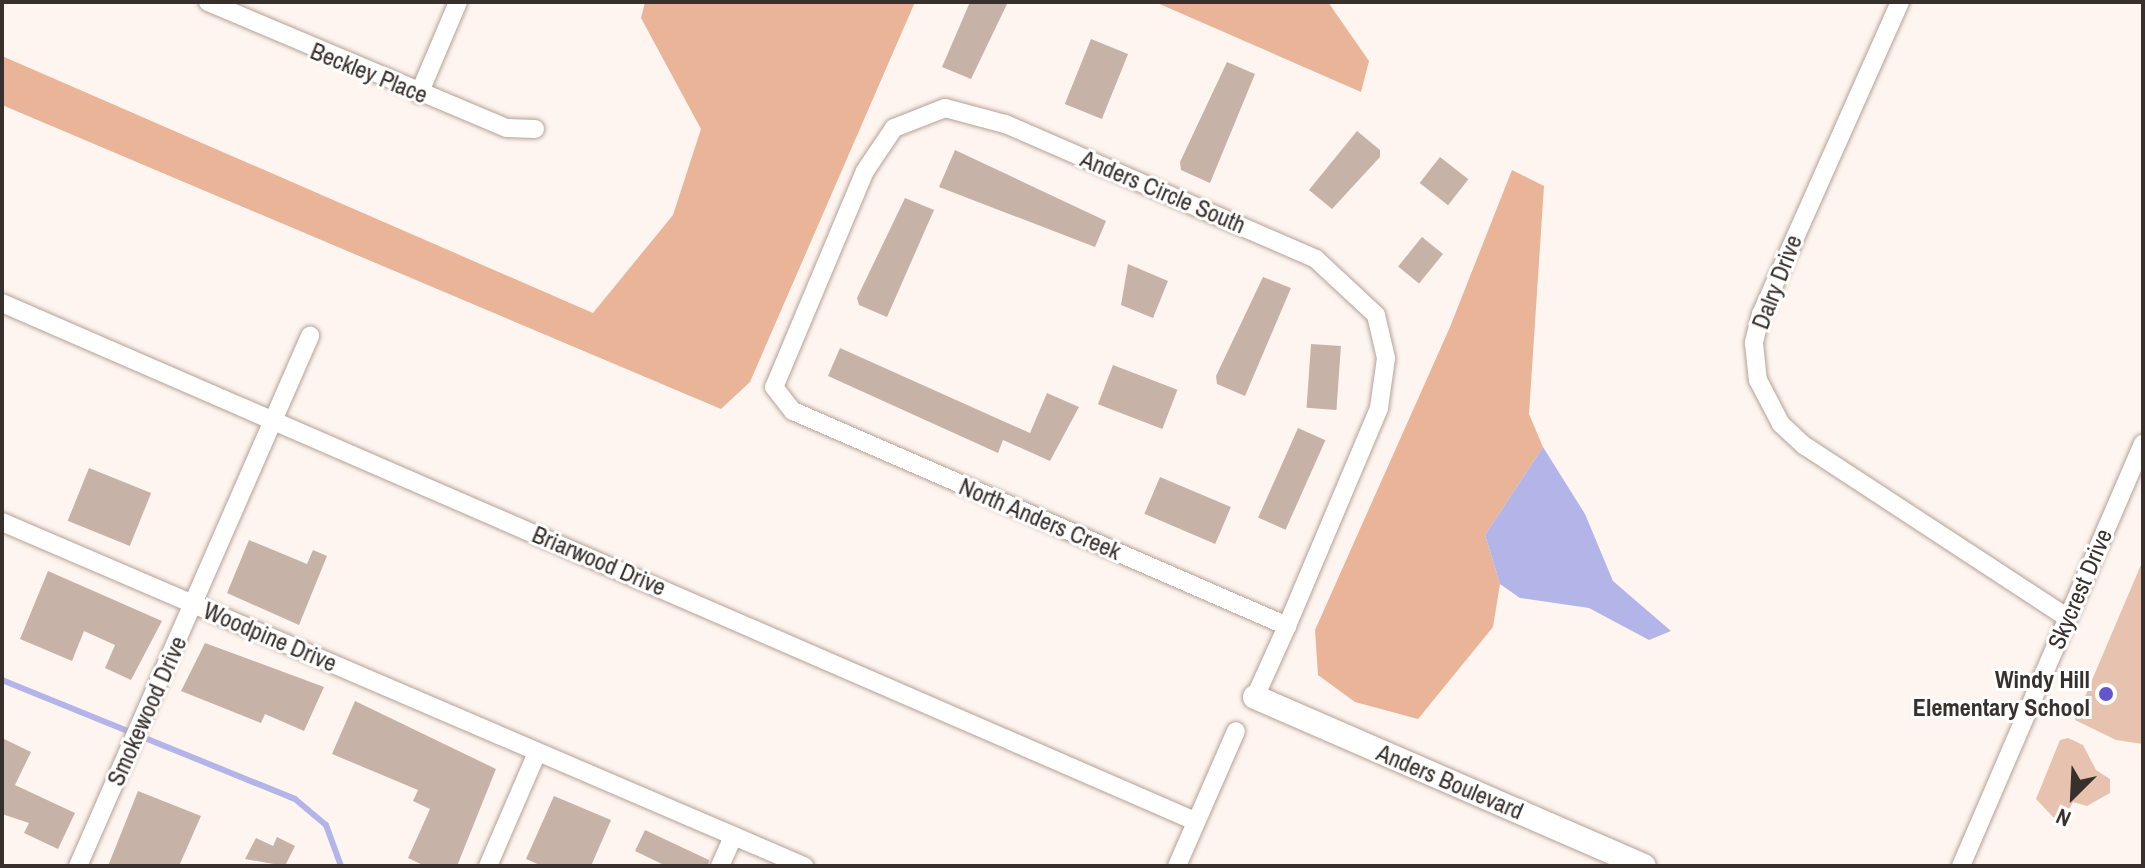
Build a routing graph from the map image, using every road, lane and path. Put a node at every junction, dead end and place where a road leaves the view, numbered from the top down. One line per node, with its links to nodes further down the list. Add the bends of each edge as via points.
1 (208, 2): 4 (street, Beckley Place)
2 (458, 2): 4 (street)
3 (1900, 2): 13 (street, Dalry Drive, via 1761,314 1754,343 1758,380 1781,424 1805,446)
4 (419, 94): 5 (street, Beckley Place, via 507,128)
5 (535, 129)
6 (2, 303): 9 (street, Briarwood Drive)
7 (310, 336): 9 (street, Smokewood Drive)
8 (793, 411): 14 (street, North Anders Creek); 14 (street, Anders Circle South, via 774,387 865,171 894,128 911,117 945,108 1005,124 1316,259 1376,315 1383,334 1379,408)
9 (275, 421): 12 (street, Smokewood Drive); 18 (street, Briarwood Drive)
10 (2143, 444): 13 (street, Skycrest Drive)
11 (2, 522): 12 (street, Woodpine Drive)
12 (195, 605): 17 (street, Woodpine Drive); 20 (street, Smokewood Drive)
13 (2068, 618): 26 (street, Skycrest Drive)
14 (1287, 626): 15 (street)
15 (1255, 697): 25 (street, Anders Boulevard)
16 (1236, 731): 18 (street)
17 (537, 753): 19 (street, Woodpine Drive); 21 (street)
18 (1195, 821): 24 (street)
19 (733, 837): 22 (street); 23 (street, Woodpine Drive)
20 (78, 866)
21 (488, 866)
22 (720, 866)
23 (804, 866)
24 (1177, 866)
25 (1644, 866)
26 (1961, 866)

